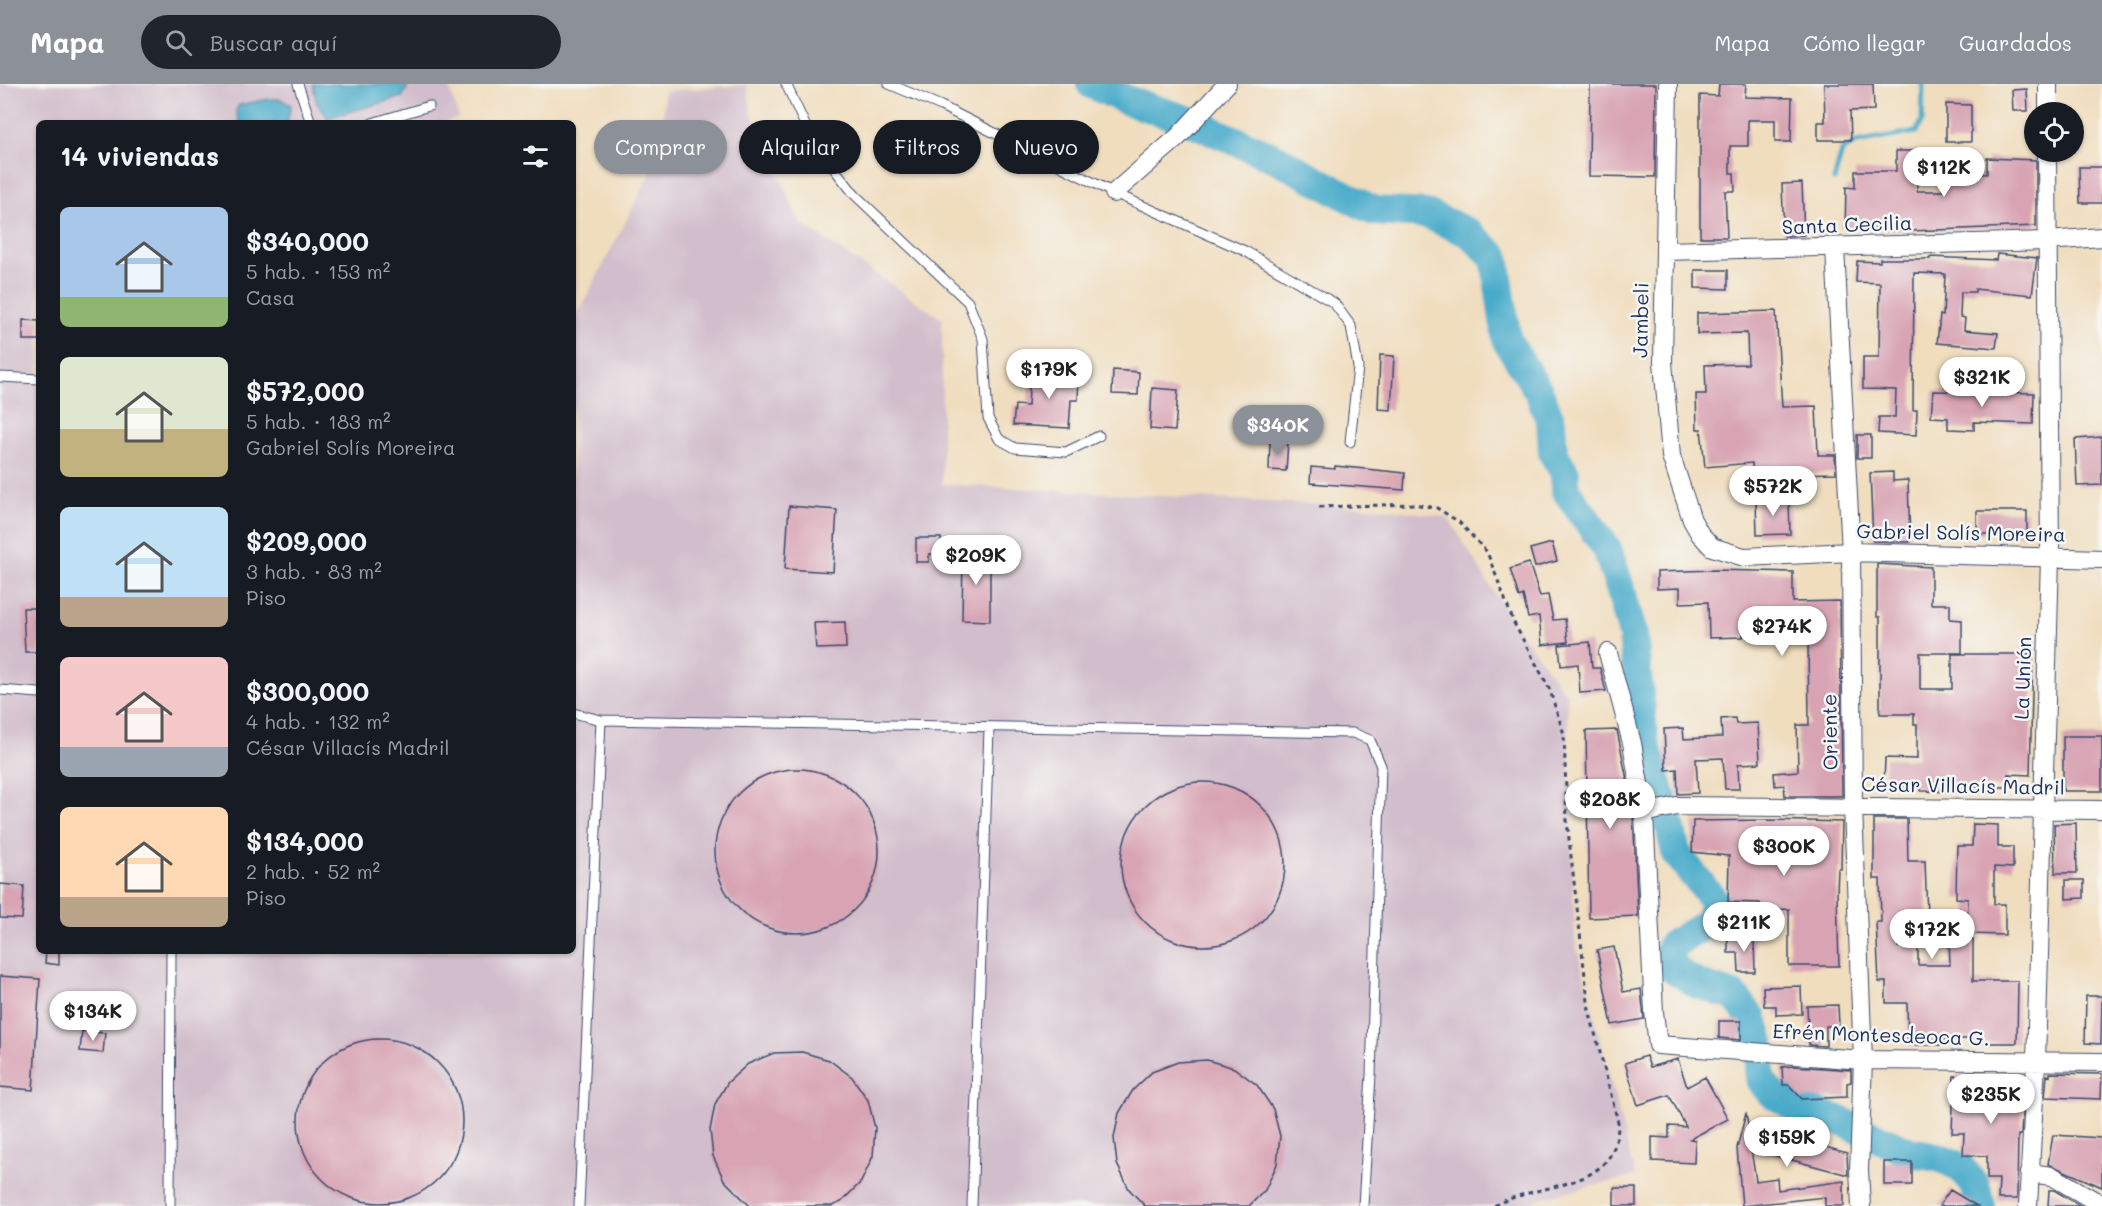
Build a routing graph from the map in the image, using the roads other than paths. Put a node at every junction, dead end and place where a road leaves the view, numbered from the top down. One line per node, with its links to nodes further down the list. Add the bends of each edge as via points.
1 (298, 84): 9 (lane)
2 (786, 84): 19 (lane, via 813,142 855,195 968,302 983,339 988,418 999,439 1015,448 1066,452)
3 (889, 84): 12 (lane)
4 (1227, 84): 12 (street, via 1178,137)
5 (1668, 84): 16 (street, Jambeli)
6 (2048, 84): 7 (street)
7 (2048, 102)
8 (429, 106): 10 (lane)
9 (310, 120)
10 (382, 120)
11 (2047, 162): 14 (street, La Unión)
12 (1114, 193): 20 (lane, via 1245,251 1334,303 1351,326 1358,367)
13 (2102, 237): 14 (street, Santa Cecilia)
14 (2047, 241): 15 (street, Santa Cecilia); 23 (street, La Unión)
15 (1835, 248): 16 (street, Santa Cecilia); 22 (street, Oriente)
16 (1665, 251): 21 (street, Jambeli, via 1663,362 1671,456 1692,520)
17 (0, 377): 18 (lane)
18 (36, 380)
19 (1099, 436)
20 (1350, 442)
21 (1712, 547): 22 (street, Gabriel Solís Moreira, via 1744,557)
22 (1851, 552): 23 (street, Gabriel Solís Moreira); 31 (street, Oriente)
23 (2050, 557): 24 (street, Gabriel Solís Moreira); 34 (street, La Unión)
24 (2102, 559)
25 (1608, 653): 33 (street)
26 (0, 690): 27 (lane)
27 (36, 693)
28 (576, 713): 29 (lane)
29 (601, 720): 30 (lane); 42 (lane)
30 (989, 729): 43 (lane); 44 (lane, via 1353,733 1370,740 1381,766)
31 (1853, 807): 33 (street, César Villacís Madril, via 1677,806); 34 (street, César Villacís Madril); 36 (street, Oriente)
32 (2102, 810): 34 (street, César Villacís Madril)
33 (1650, 811): 36 (street, Efrén Montesdeoca G., via 1658,1045)
34 (2042, 811): 37 (street, La Unión)
35 (171, 954): 41 (lane)
36 (1863, 1060): 37 (street, Efrén Montesdeoca G.); 45 (street, Oriente, via 1858,1170)
37 (2036, 1062): 38 (street, Efrén Montesdeoca G.); 39 (street, La Unión)
38 (2102, 1062)
39 (2029, 1173): 40 (street, via 2052,1176); 46 (street, La Unión)
40 (2102, 1205)
41 (170, 1206)
42 (579, 1206)
43 (972, 1206)
44 (1364, 1206)
45 (1861, 1206)
46 (2028, 1206)

